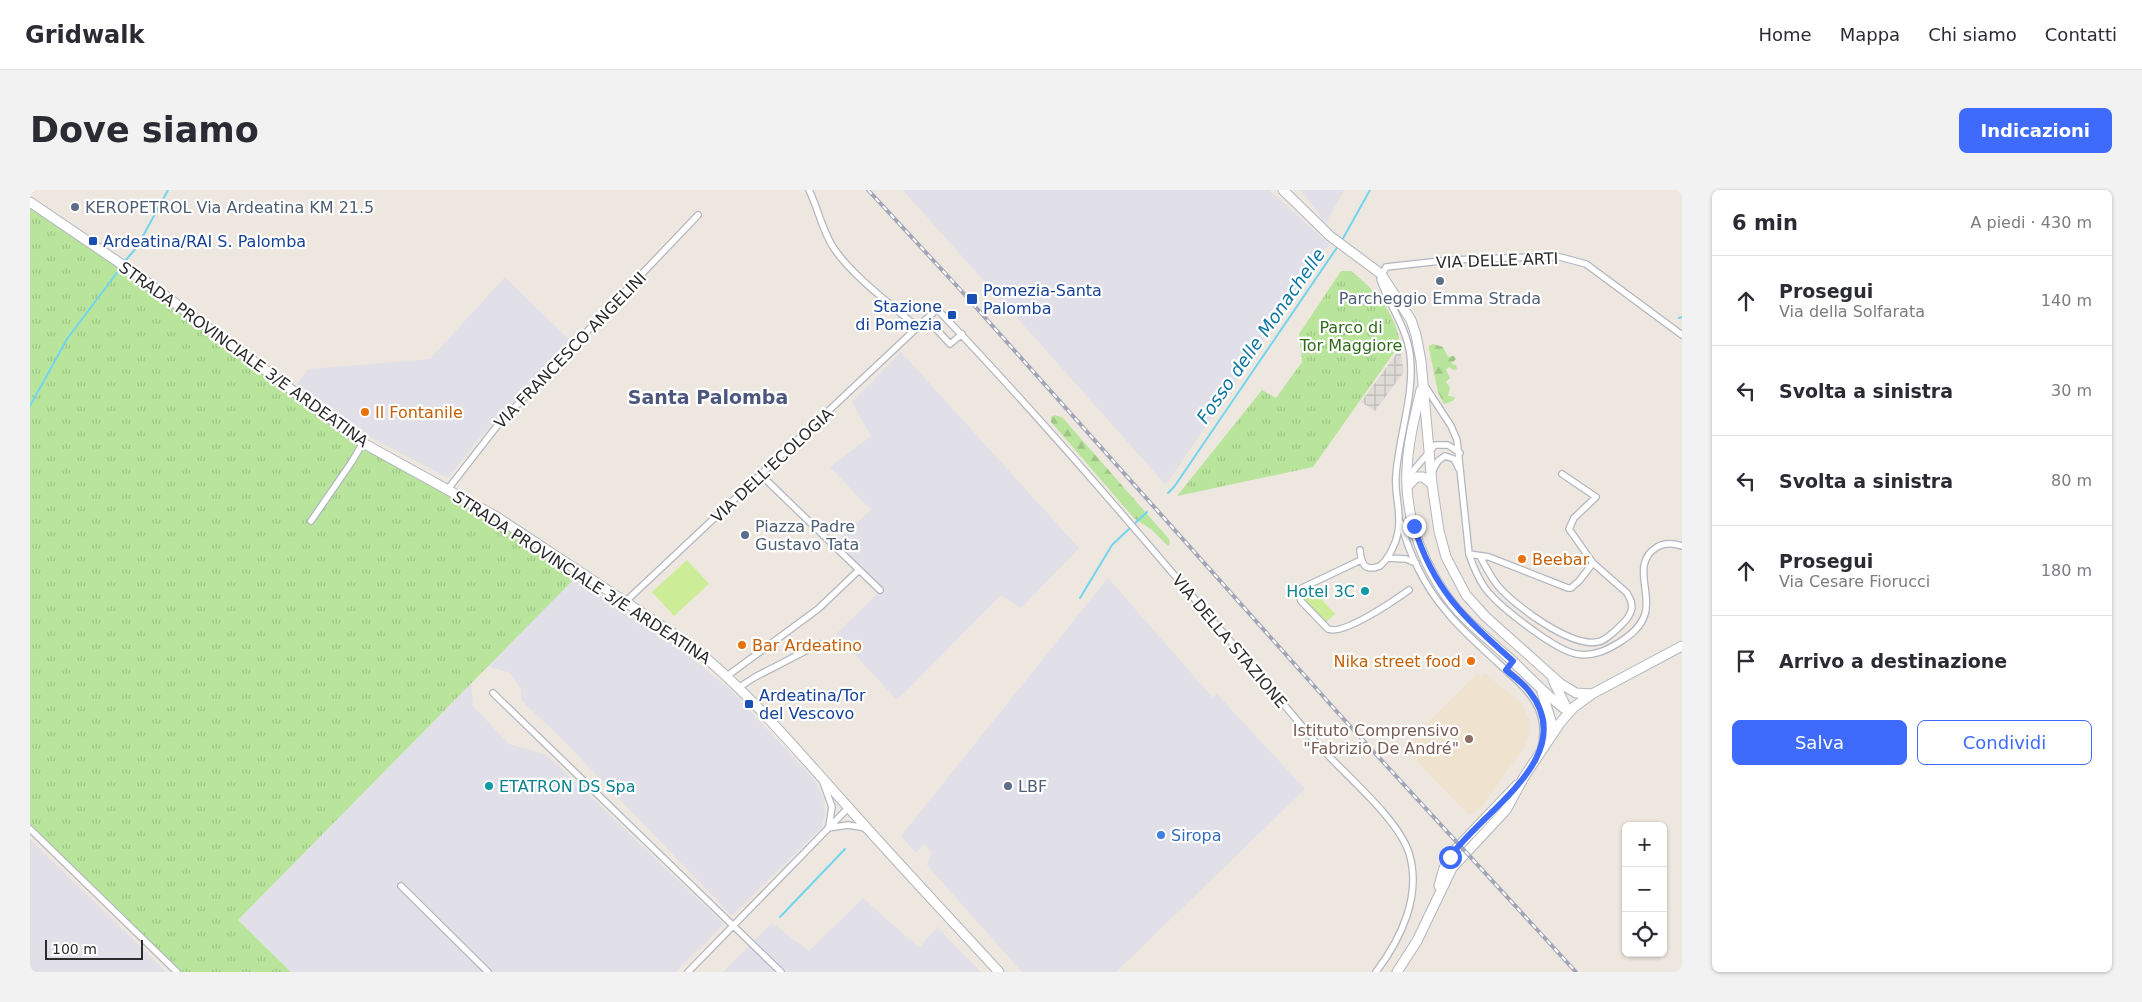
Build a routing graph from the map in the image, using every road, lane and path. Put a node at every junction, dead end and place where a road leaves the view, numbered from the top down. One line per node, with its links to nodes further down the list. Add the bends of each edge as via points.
1 (809, 190): 7 (street, via 834,249)
2 (1283, 190): 5 (main road, via 1330,236)
3 (30, 202): 11 (main road, STRADA PROVINCIALE 3/E ARDEATINA, via 136,274)
4 (698, 215): 20 (street, VIA FRANCESCO ANGELINI, via 497,426)
5 (1381, 274): 9 (street, VIA DELLE ARTI, via 1386,267 1409,263 1533,257 1573,259 1592,268); 10 (main road, via 1405,308 1415,332); 21 (street, via 1381,281 1403,329 1410,360 1410,392 1396,475)
6 (926, 320): 7 (street); 8 (street, via 950,344); 8 (street, VIA DELLA STAZIONE, via 937,309)
7 (918, 328): 16 (street, VIA DELL'ECOLOGIA)
8 (962, 334): 64 (street, VIA DELLA STAZIONE, via 1069,452 1328,757 1384,814 1403,841 1412,867 1411,899 1398,935)
9 (1682, 335)
10 (1423, 382): 12 (main road); 13 (street, via 1451,426); 18 (main road, via 1412,429)
11 (363, 443): 20 (main road, STRADA PROVINCIALE 3/E ARDEATINA); 22 (street)
12 (1429, 450): 13 (street, via 1442,444); 14 (main road); 18 (street)
13 (1460, 453): 17 (street)
14 (1431, 472): 17 (street, via 1440,458 1447,456 1456,461); 19 (main road)
15 (1562, 474): 31 (street, via 1596,497 1574,518 1569,528)
16 (761, 475): 33 (street); 36 (street, VIA DELL'ECOLOGIA)
17 (1462, 475): 27 (street)
18 (1407, 483): 19 (main road, via 1423,477); 23 (main road)
19 (1432, 484): 43 (main road, via 1444,549 1466,595)
20 (448, 489): 36 (main road, STRADA PROVINCIALE 3/E ARDEATINA)
21 (1400, 518): 24 (street); 29 (street, via 1398,535)
22 (311, 521)
23 (1416, 532): 24 (street); 37 (main road, via 1427,563)
24 (1405, 536): 32 (street)
25 (1682, 546): 27 (street, via 1664,544 1649,553 1644,564 1647,604 1642,622 1618,643 1588,655 1574,654 1559,647 1502,606 1485,588)
26 (1360, 550): 30 (street)
27 (1469, 554): 28 (street)
28 (1480, 556): 31 (street, via 1568,588 1580,581); 31 (street, via 1497,585 1510,598 1566,636 1591,642 1609,637 1626,620 1632,608 1627,593)
29 (1387, 558): 30 (street, via 1380,566 1372,568 1366,568); 32 (street, via 1406,559)
30 (1360, 560): 35 (street, via 1298,592 1300,600 1328,629 1343,629)
31 (1593, 563)
32 (1417, 564): 38 (street)
33 (859, 570): 34 (street); 44 (street, via 818,609)
34 (880, 590)
35 (1409, 590)
36 (625, 602): 44 (main road, STRADA PROVINCIALE 3/E ARDEATINA, via 689,644)
37 (1454, 605): 38 (street); 41 (main road)
38 (1446, 611): 42 (street)
39 (818, 644): 45 (street)
40 (1681, 648): 48 (main road)
41 (1513, 661): 42 (street); 46 (main road)
42 (1506, 670): 51 (street, via 1528,690 1538,706 1544,727)
43 (1551, 675): 48 (main road, via 1572,692); 49 (main road)
44 (727, 676): 45 (main road, STRADA PROVINCIALE 3/E ARDEATINA)
45 (738, 688): 52 (main road, STRADA PROVINCIALE 3/E ARDEATINA)
46 (1541, 689): 49 (main road); 50 (main road, via 1551,720)
47 (493, 692): 58 (street)
48 (1592, 694): 49 (main road)
49 (1569, 712): 50 (main road)
50 (1550, 737): 51 (main road)
51 (1540, 752): 65 (main road, via 1524,777 1451,855 1435,901 1413,948)
52 (820, 776): 53 (main road, STRADA PROVINCIALE 3/E ARDEATINA); 54 (street, via 832,807)
53 (848, 808): 54 (street); 55 (main road, STRADA PROVINCIALE 3/E ARDEATINA)
54 (828, 828): 55 (street, via 848,825); 58 (street)
55 (868, 828): 63 (main road, STRADA PROVINCIALE 3/E ARDEATINA)
56 (31, 832): 59 (street)
57 (401, 886): 60 (street)
58 (733, 926): 61 (street); 62 (street)
59 (178, 972)
60 (488, 972)
61 (688, 972)
62 (781, 972)
63 (999, 972)
64 (1376, 972)
65 (1397, 972)

